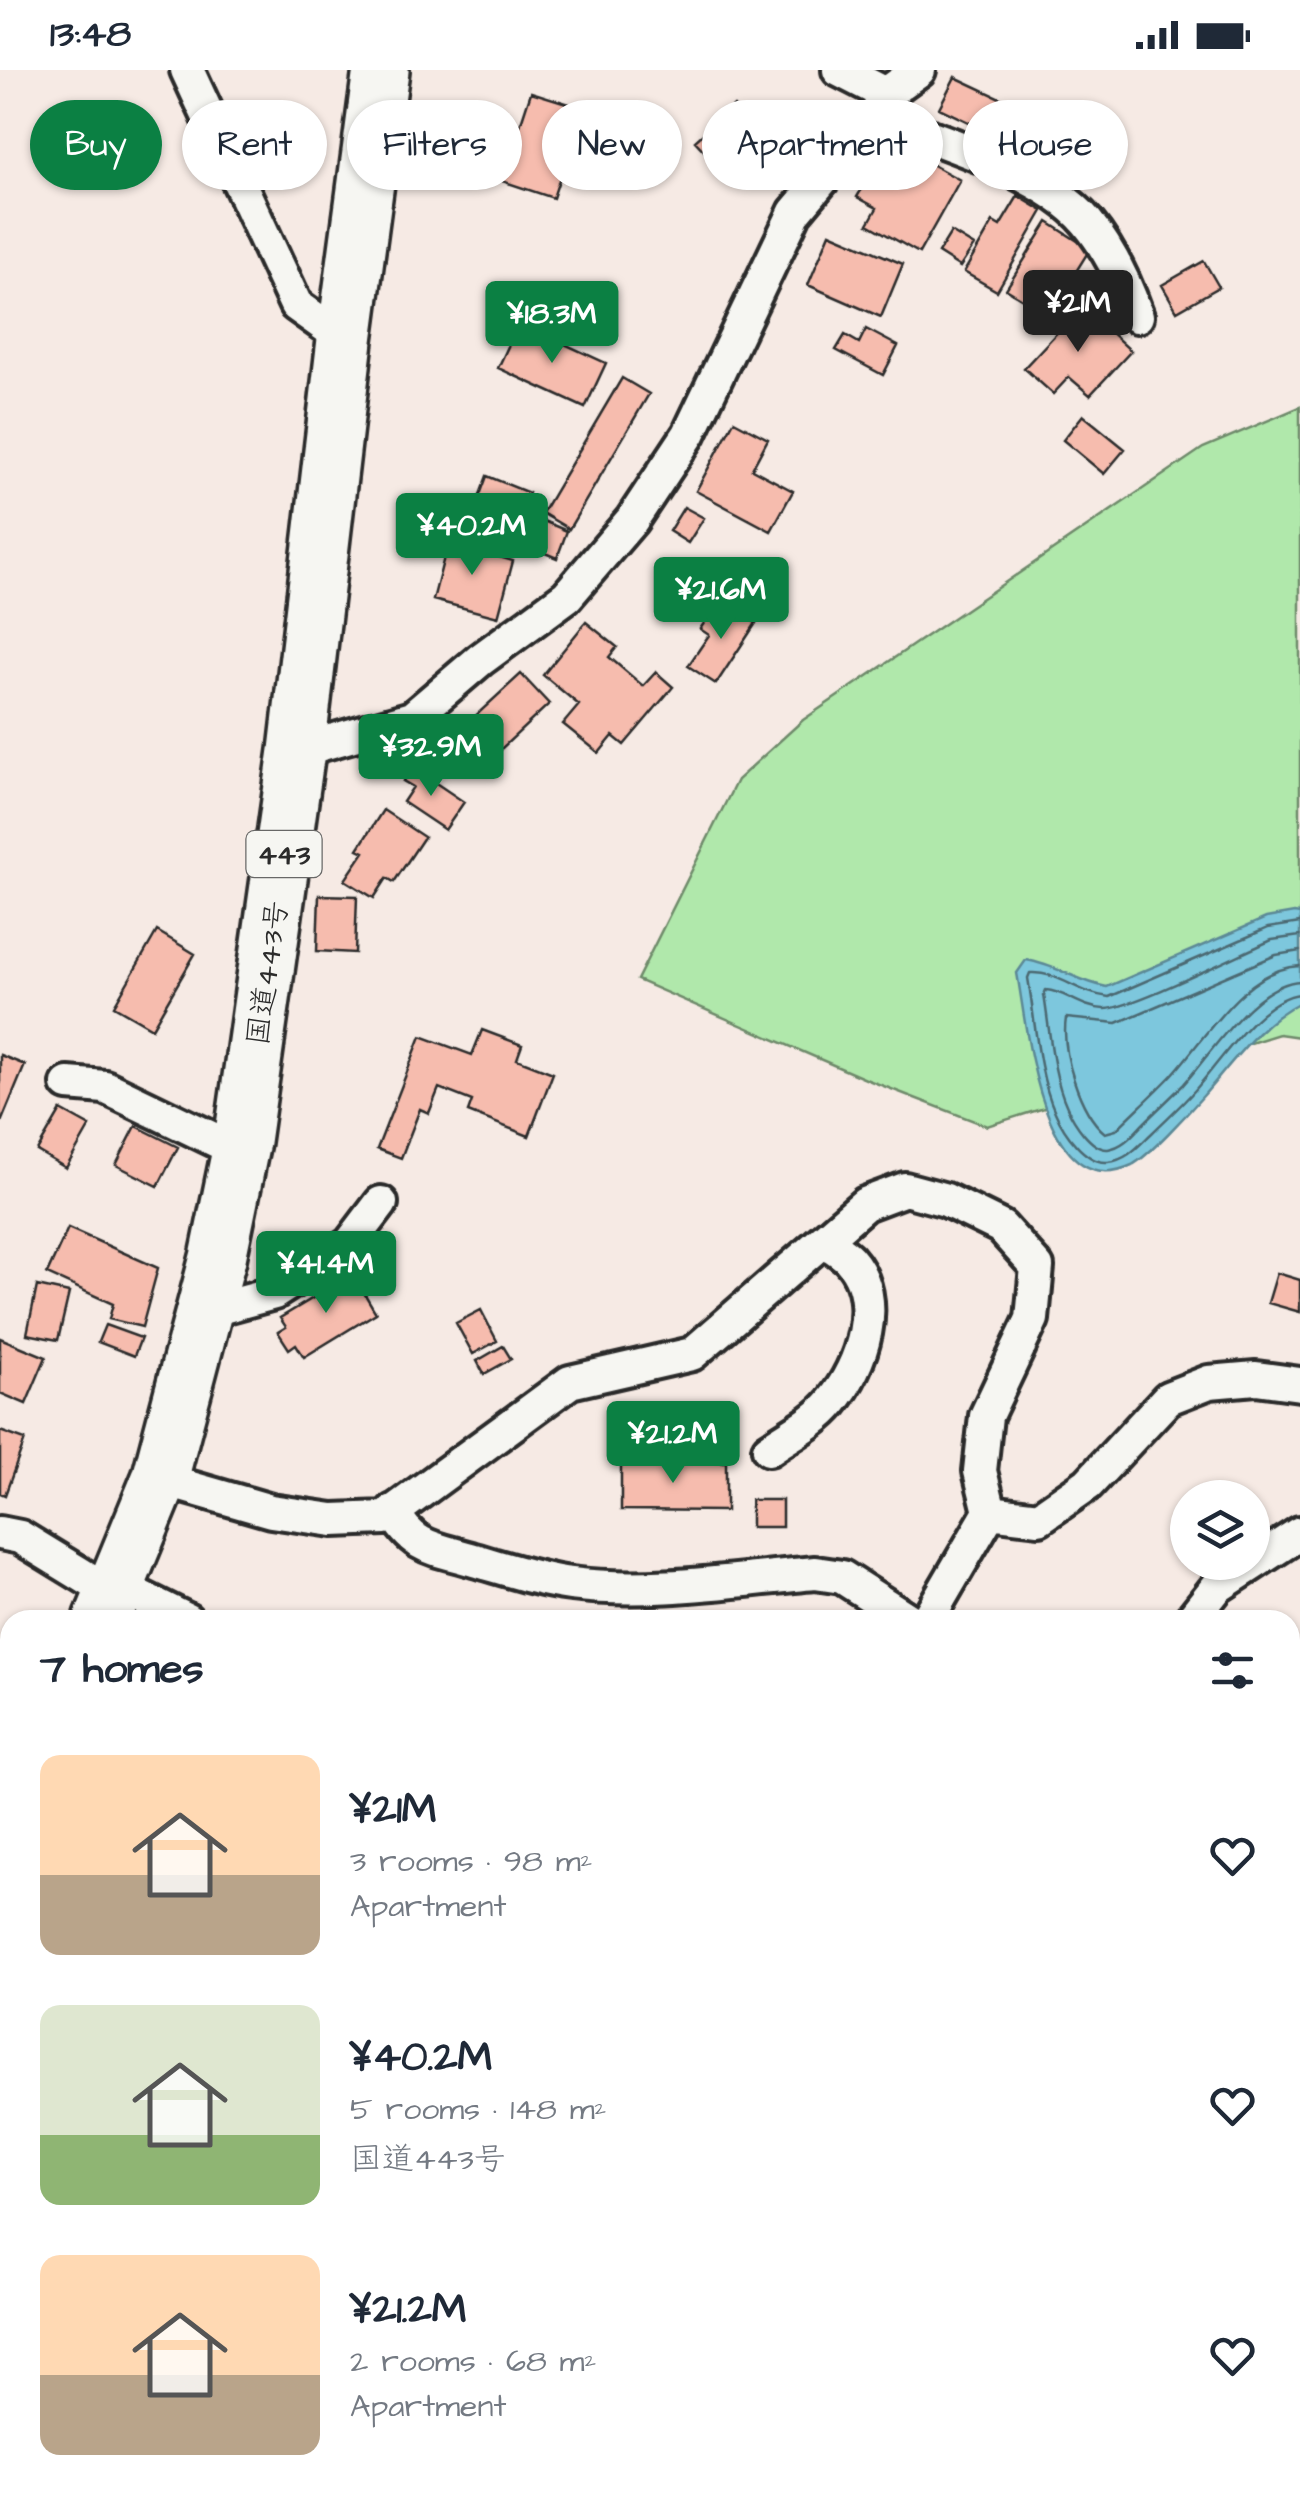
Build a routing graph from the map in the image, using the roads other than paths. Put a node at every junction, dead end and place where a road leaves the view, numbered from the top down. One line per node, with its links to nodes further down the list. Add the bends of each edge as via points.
1 (187, 70): 10 (street, via 296,305)
2 (381, 70): 10 (highway, 国道443号 / 443)
3 (839, 70): 5 (street)
4 (919, 70): 6 (street)
5 (874, 100)
6 (886, 100)
7 (943, 138): 9 (street, via 1056,194 1086,220 1124,279)
8 (813, 190): 11 (street, via 796,212 689,434 632,520 567,596 412,718)
9 (1137, 316)
10 (345, 340): 11 (highway, 国道443号 / 443)
11 (297, 751): 13 (highway, 国道443号 / 443)
12 (68, 1084): 13 (street, via 105,1087)
13 (240, 1152): 16 (highway, 国道443号 / 443)
14 (381, 1203): 16 (street, via 350,1244 274,1293)
15 (824, 1240): 18 (street, via 850,1259 866,1291 858,1363 830,1404); 20 (street, via 692,1354 570,1382); 21 (street, via 864,1204 905,1189 1001,1227 1037,1267 1032,1319 986,1416 980,1471)
16 (204, 1312): 19 (highway, 国道443号 / 443)
17 (1300, 1384): 21 (street, via 1256,1378 1208,1382 1168,1398 1088,1484 1039,1518)
18 (770, 1449)
19 (160, 1478): 20 (street, via 286,1514 333,1520 384,1518); 24 (highway, 国道443号 / 443)
20 (394, 1511): 26 (street, via 406,1536 520,1574 637,1586 816,1573 842,1577)
21 (990, 1512): 27 (street)
22 (0, 1533): 24 (street, via 20,1538)
23 (1300, 1533): 28 (street, via 1218,1586)
24 (111, 1600): 25 (street)
25 (150, 1610)
26 (893, 1610)
27 (933, 1610)
28 (1199, 1610)

